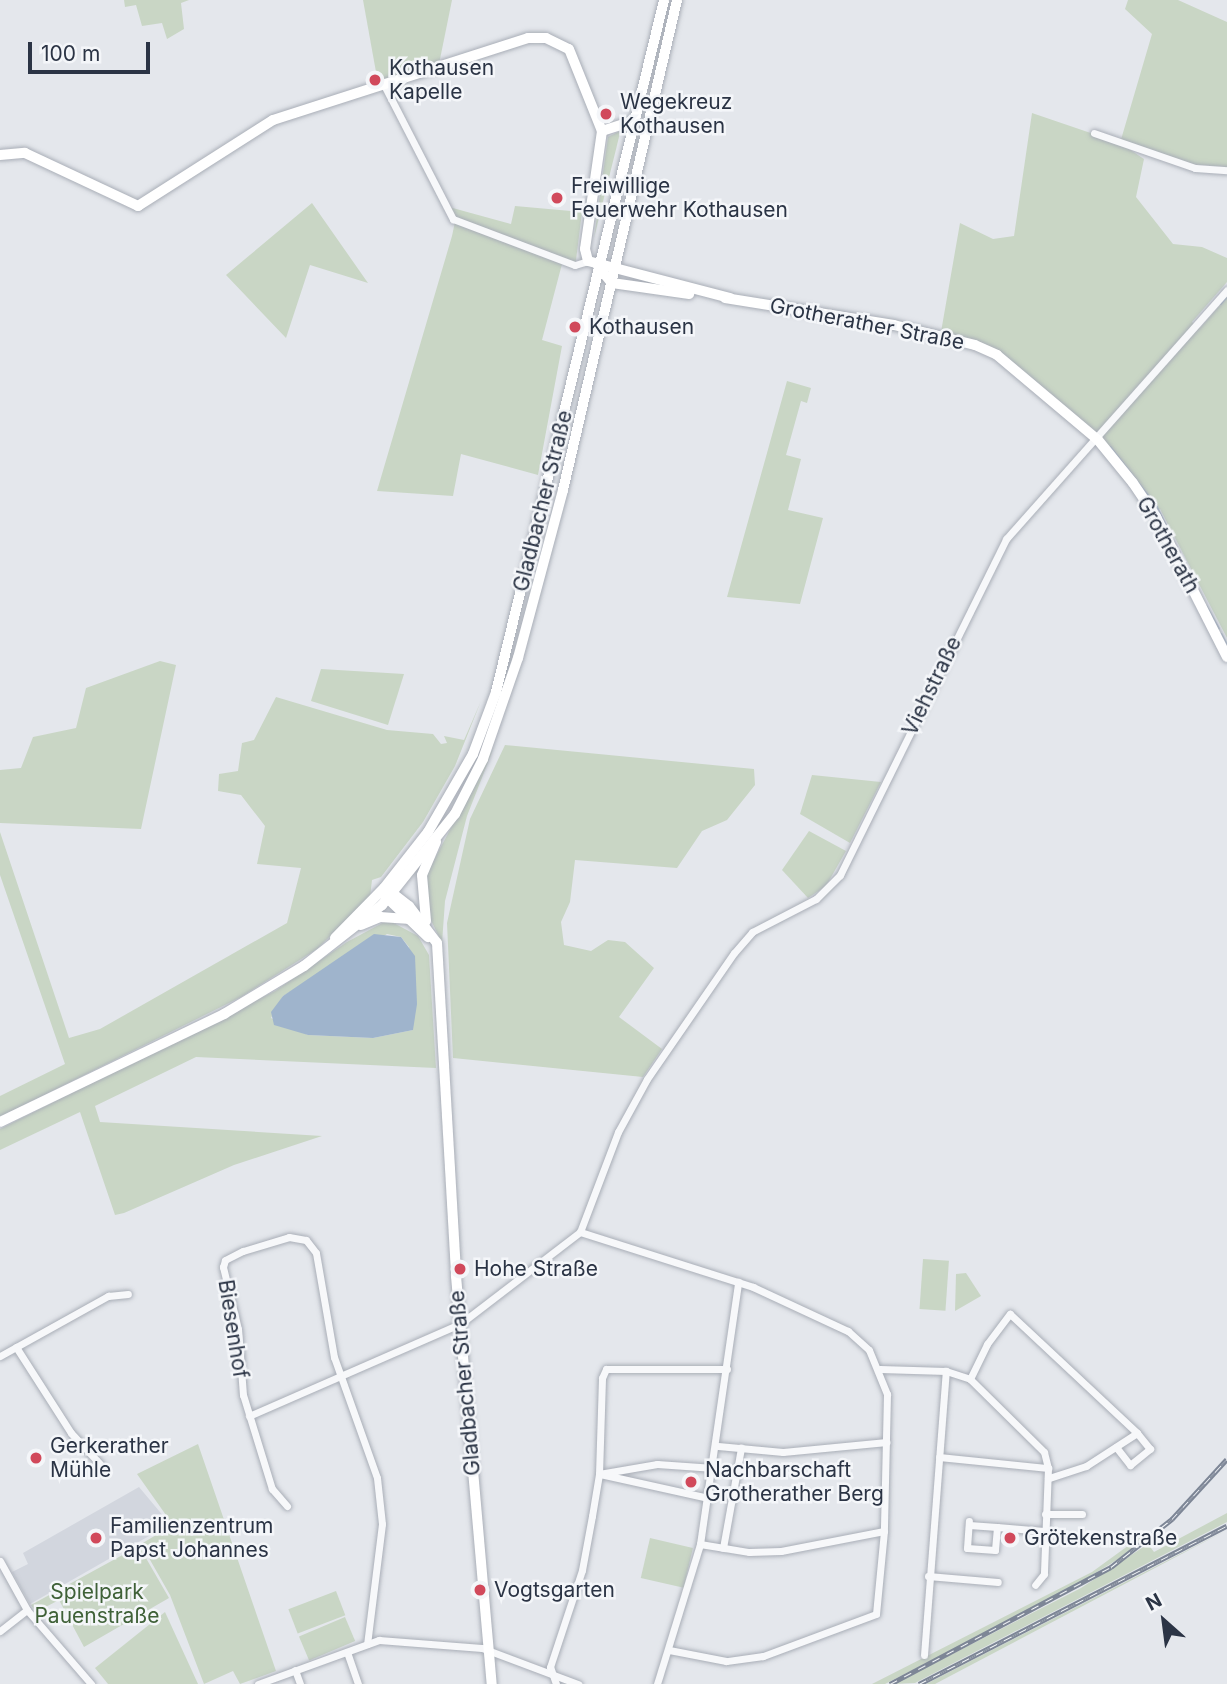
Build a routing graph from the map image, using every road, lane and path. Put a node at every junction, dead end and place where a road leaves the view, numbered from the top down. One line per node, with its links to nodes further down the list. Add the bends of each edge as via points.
1 (664, 0): 4 (main road, Gladbacher Straße)
2 (677, 0): 10 (main road, Gladbacher Straße)
3 (384, 85): 5 (street, via 528,38 546,38 569,49); 7 (street, via 266,123 138,206 25,153); 9 (street, via 456,221 575,265)
4 (635, 120): 5 (street); 9 (main road, Gladbacher Straße)
5 (601, 131): 9 (street, via 585,249)
6 (1094, 133): 8 (street, via 1195,168)
7 (0, 155)
8 (1227, 170)
9 (593, 263): 10 (street, Grotherather Straße); 11 (street); 17 (main road, Gladbacher Straße, via 556,460 496,692 473,754 447,803)
10 (614, 270): 11 (main road, Gladbacher Straße); 13 (street, Grotherather Straße)
11 (611, 283): 13 (street, Grotherather Straße); 16 (main road, Gladbacher Straße, via 563,490 500,718 483,759)
12 (1227, 290): 14 (street, Viehstraße)
13 (730, 299): 14 (street, Grotherather Straße, via 884,323 975,345 1013,368)
14 (1096, 439): 15 (street, Grotherath, via 1156,517); 24 (street, Viehstraße, via 1026,514 989,566 840,876 816,899 752,932 647,1079 606,1154)
15 (1227, 657)
16 (436, 841): 17 (main road, Gladbacher Straße); 20 (street, Gladbacher Straße, via 421,893)
17 (388, 893): 18 (street); 19 (main road); 20 (street); 22 (main road)
18 (407, 919): 19 (street, via 380,917); 21 (street, via 424,932)
19 (361, 925): 22 (main road)
20 (429, 928): 21 (street, Gladbacher Straße)
21 (438, 956): 27 (street, Gladbacher Straße)
22 (304, 966): 23 (main road, via 224,1014)
23 (0, 1122)
24 (580, 1232): 25 (street); 27 (street)
25 (738, 1282): 30 (street); 31 (street, via 848,1331 869,1350)
26 (128, 1294): 28 (street, via 108,1296)
27 (460, 1324): 33 (street); 65 (street, Gladbacher Straße)
28 (16, 1347): 29 (street); 42 (street, via 76,1440)
29 (0, 1356)
30 (727, 1369): 38 (street); 45 (street, via 607,1369 602,1378)
31 (880, 1369): 32 (street); 37 (street, via 887,1394)
32 (946, 1371): 34 (street); 41 (street)
33 (342, 1376): 35 (street); 35 (street, Biesenhof, via 313,1245 289,1237 243,1251 225,1260 223,1266 238,1329); 62 (street, via 362,1426 382,1505 379,1566)
34 (970, 1379): 36 (street, via 987,1344 1010,1314); 44 (street, via 1037,1444)
35 (249, 1416): 48 (street, via 272,1489)
36 (1137, 1433): 39 (street); 39 (street, via 1150,1449 1130,1465)
37 (887, 1442): 40 (street, via 783,1452); 52 (street)
38 (718, 1446): 40 (street); 43 (street)
39 (1116, 1447): 46 (street, via 1086,1466)
40 (741, 1448): 55 (street)
41 (939, 1457): 44 (street); 57 (street)
42 (101, 1465)
43 (714, 1468): 45 (street, via 657,1464); 47 (street)
44 (1048, 1468): 46 (street)
45 (599, 1474): 47 (street); 68 (street, via 582,1570 550,1667)
46 (1048, 1478): 49 (street)
47 (708, 1498): 54 (street)
48 (287, 1506)
49 (1045, 1514): 50 (street); 53 (street)
50 (1082, 1514)
51 (997, 1527): 51 (street, via 995,1550 967,1548 969,1523); 53 (street)
52 (884, 1531): 55 (street, via 813,1548 749,1552); 63 (street, via 876,1614 763,1656 726,1661)
53 (1044, 1531): 59 (street, via 1044,1574)
54 (700, 1544): 55 (street); 63 (street)
55 (723, 1548)
56 (0, 1561): 60 (street)
57 (928, 1576): 58 (street); 66 (street)
58 (998, 1582)
59 (1035, 1585)
60 (27, 1610): 61 (street); 69 (street)
61 (0, 1631)
62 (367, 1644): 64 (street); 65 (street, via 379,1640)
63 (669, 1650): 76 (street)
64 (346, 1652): 67 (street); 72 (street)
65 (490, 1652): 68 (street); 73 (street, Gladbacher Straße)
66 (924, 1655)
67 (295, 1670): 70 (street); 71 (street)
68 (553, 1675): 74 (street); 75 (street)
69 (91, 1684)
70 (258, 1684)
71 (300, 1684)
72 (358, 1684)
73 (492, 1684)
74 (556, 1684)
75 (578, 1684)
76 (657, 1684)

